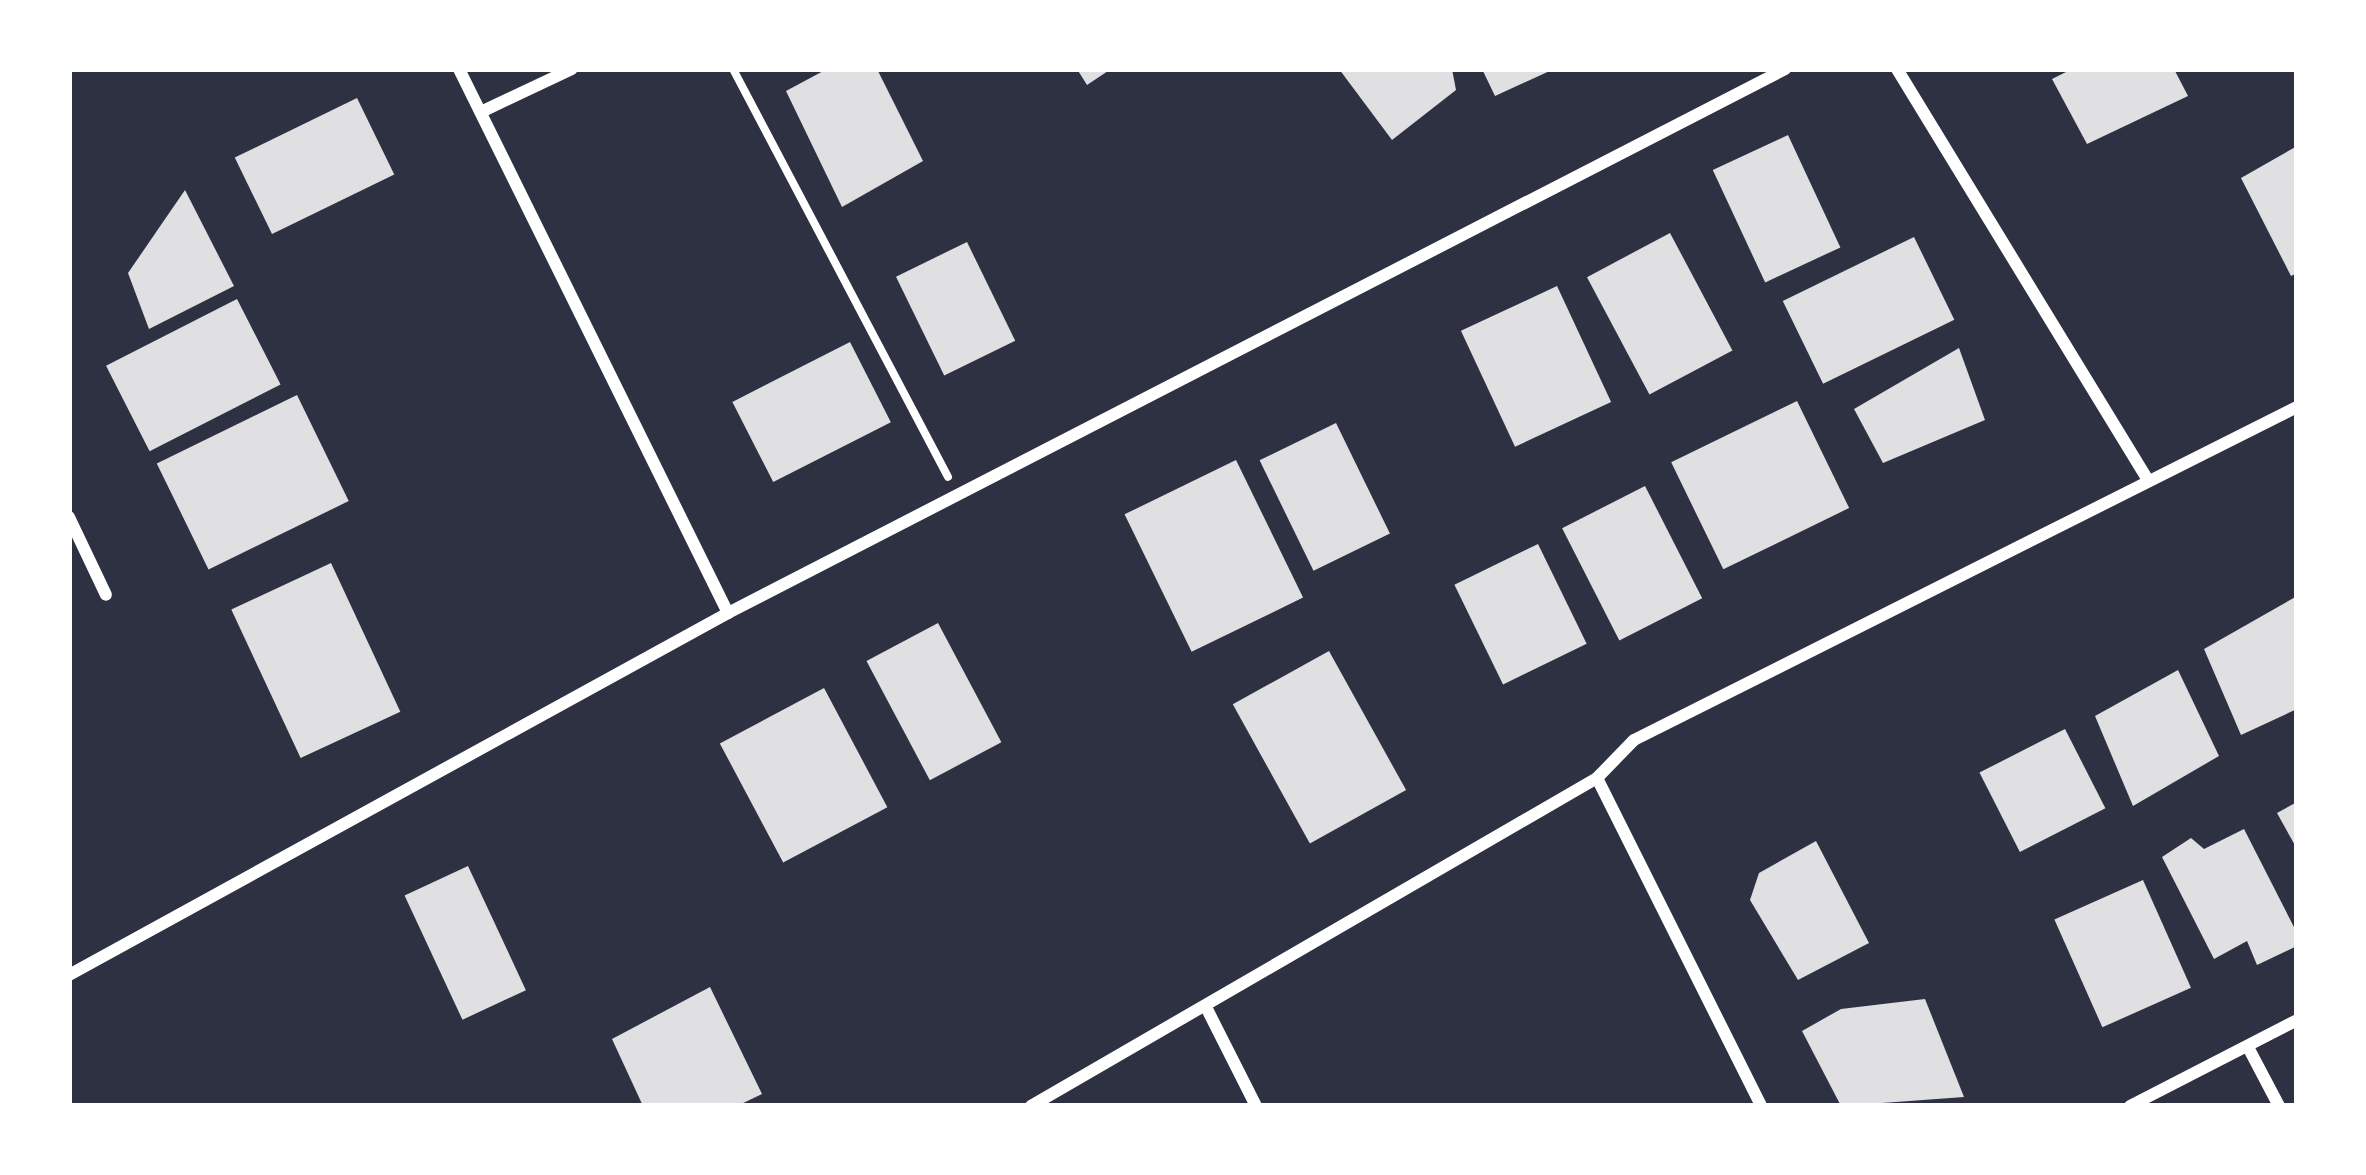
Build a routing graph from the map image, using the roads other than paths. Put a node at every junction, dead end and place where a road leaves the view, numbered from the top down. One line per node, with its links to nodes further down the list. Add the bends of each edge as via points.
1 (459, 69): 5 (street)
2 (572, 69): 5 (street)
3 (1785, 69): 10 (street)
4 (1897, 69): 7 (street)
5 (483, 111): 10 (street)
6 (2297, 407): 7 (street)
7 (2147, 479): 11 (street, via 1634,740)
8 (69, 517): 9 (street)
9 (106, 596)
10 (728, 613): 12 (street)
11 (1597, 778): 13 (street); 18 (street)
12 (69, 975)
13 (1207, 1009): 16 (street); 17 (street)
14 (2297, 1019): 15 (street)
15 (2249, 1048): 19 (street); 20 (street)
16 (1030, 1106)
17 (1256, 1106)
18 (1761, 1106)
19 (2130, 1106)
20 (2279, 1106)

